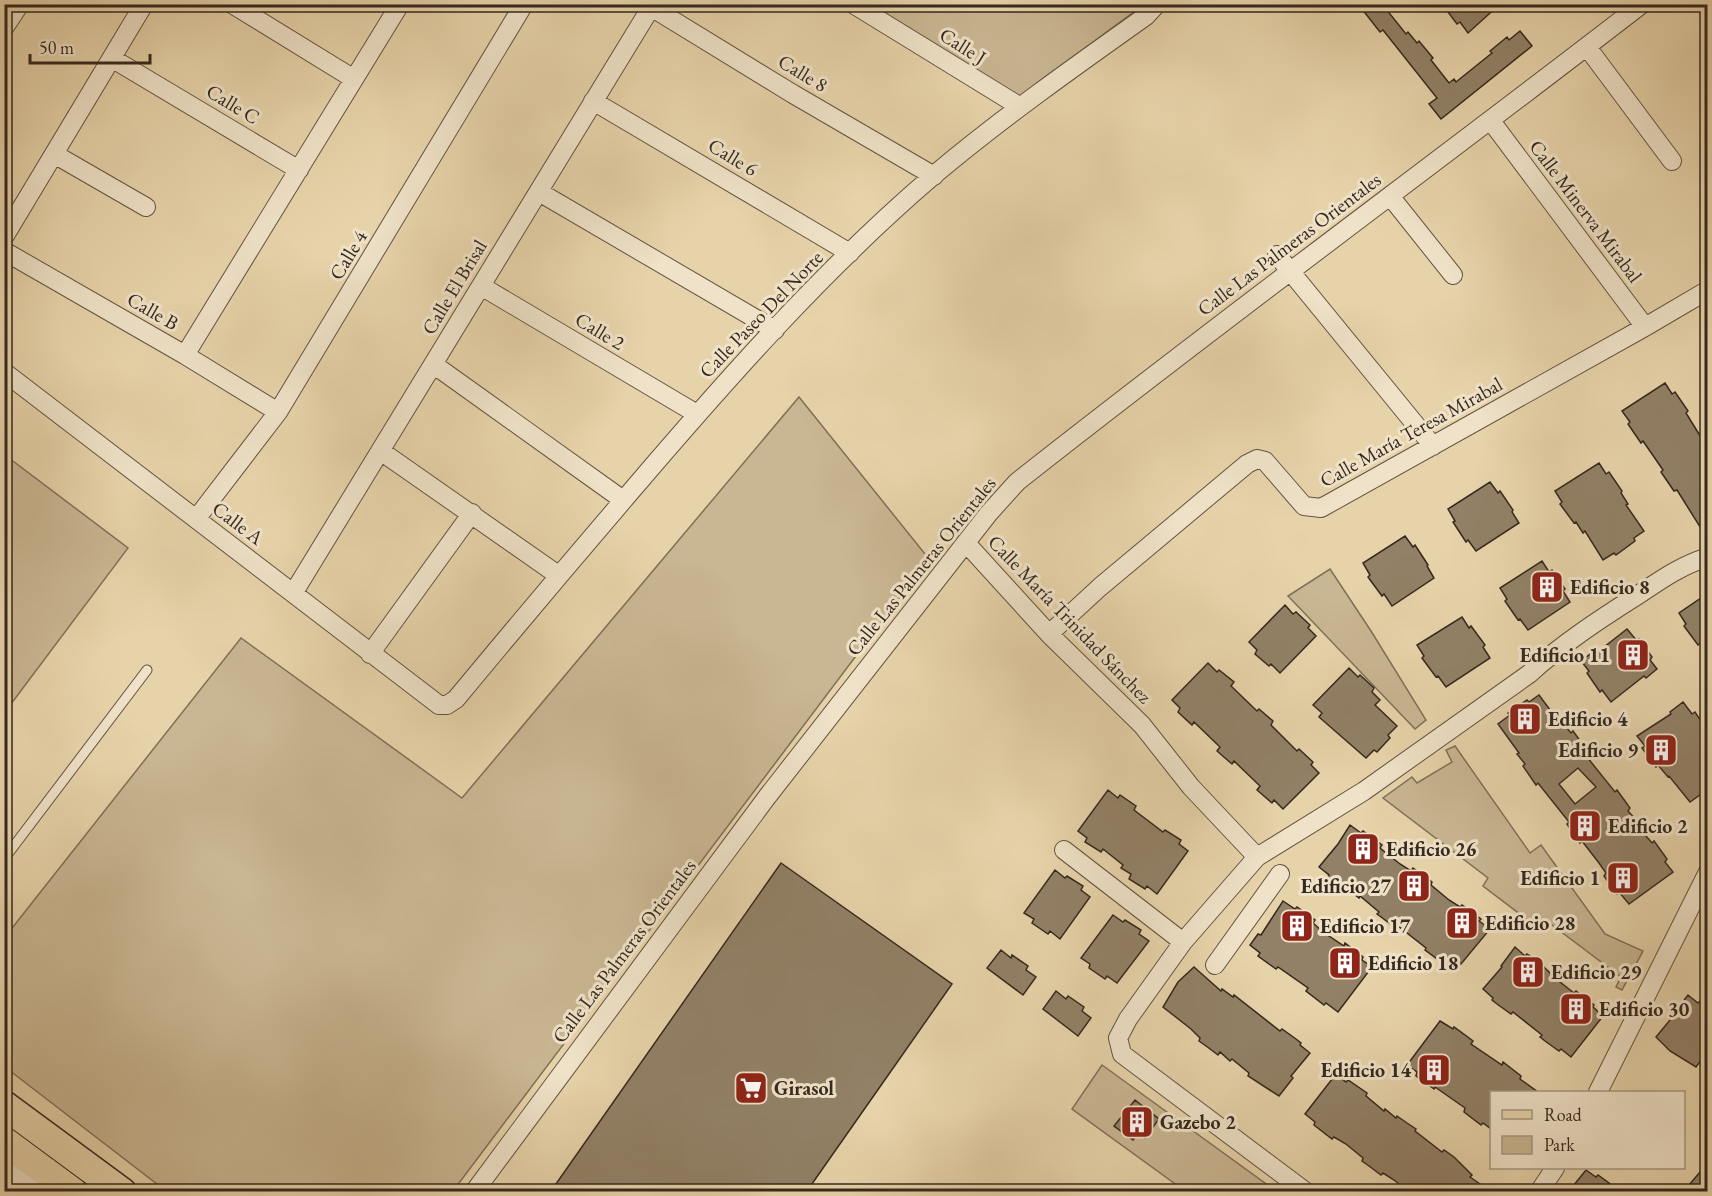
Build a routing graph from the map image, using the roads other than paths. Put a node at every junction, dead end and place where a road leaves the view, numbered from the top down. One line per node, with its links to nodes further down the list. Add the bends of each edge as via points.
1 (144, 4): 10 (street)
2 (232, 4): 11 (street)
3 (400, 4): 11 (street)
4 (524, 4): 35 (street, Calle 4)
5 (853, 4): 13 (street, Calle J)
6 (1157, 4): 13 (street, Calle Paseo Del Norte, via 1146,16)
7 (1642, 4): 9 (street, Calle Las Palmeras Orientales)
8 (652, 6): 12 (street, Calle El Brisal); 18 (street, Calle 8)
9 (1587, 47): 14 (street, Calle Las Palmeras Orientales); 16 (street)
10 (113, 59): 15 (street); 17 (street, Calle C)
11 (354, 79): 17 (street)
12 (593, 101): 19 (street, Calle El Brisal); 24 (street, Calle 6)
13 (1019, 106): 18 (street, Calle Paseo Del Norte)
14 (1491, 122): 20 (street, Calle Las Palmeras Orientales); 30 (street, Calle Minerva Mirabal)
15 (54, 154): 21 (street); 22 (street)
16 (1672, 161)
17 (299, 170): 32 (street)
18 (934, 176): 24 (street, Calle Paseo Del Norte)
19 (539, 192): 28 (street, Calle El Brisal); 31 (street)
20 (1390, 196): 26 (street, Calle Las Palmeras Orientales); 27 (street)
21 (146, 207)
22 (4, 237)
23 (4, 251): 32 (street, Calle B)
24 (850, 253): 31 (street, Calle Paseo Del Norte)
25 (1277, 255): 26 (street)
26 (1290, 270): 37 (street); 42 (street, Calle Las Palmeras Orientales, via 1017,482)
27 (1453, 275)
28 (481, 286): 33 (street, Calle El Brisal); 36 (street, Calle 2)
29 (1707, 290): 30 (street, Calle María Teresa Mirabal)
30 (1645, 327): 37 (street, Calle María Teresa Mirabal)
31 (775, 330): 36 (street, Calle Paseo Del Norte)
32 (185, 355): 35 (street, Calle B)
33 (433, 364): 38 (street, Calle El Brisal); 39 (street)
34 (4, 372): 41 (street, Calle A)
35 (279, 412): 41 (street, Calle 4)
36 (696, 414): 39 (street, Calle Paseo Del Norte)
37 (1433, 446): 46 (street, Calle María Teresa Mirabal, via 1321,508 1304,506 1265,460 1257,459 1100,587)
38 (381, 452): 40 (street); 45 (street, Calle El Brisal)
39 (623, 500): 44 (street, Calle Paseo Del Norte)
40 (472, 513): 44 (street); 47 (street)
41 (196, 519): 45 (street, Calle A)
42 (966, 543): 46 (street, Calle María Trinidad Sánchez); 65 (street, Calle Las Palmeras Orientales, via 767,797)
43 (1707, 557): 51 (street, via 1685,564 1607,614 1364,791)
44 (558, 575): 49 (street, Calle Paseo Del Norte)
45 (294, 592): 47 (street, Calle A)
46 (1049, 634): 51 (street, Calle María Trinidad Sánchez, via 1142,725 1197,794)
47 (370, 654): 49 (street, Calle A, via 439,705)
48 (147, 670): 52 (lane)
49 (447, 705)
50 (1064, 850): 55 (street)
51 (1257, 857): 55 (street)
52 (4, 859)
53 (1707, 872): 57 (street)
54 (1280, 874): 56 (street)
55 (1183, 942): 66 (street, via 1128,1019 1118,1038 1122,1054)
56 (1215, 965)
57 (1598, 1091)
58 (4, 1105): 64 (main road)
59 (4, 1141): 63 (main road)
60 (4, 1167): 62 (street)
61 (1554, 1169): 67 (street)
62 (38, 1191)
63 (73, 1191)
64 (122, 1191)
65 (474, 1191)
66 (1306, 1191)
67 (1539, 1191)

